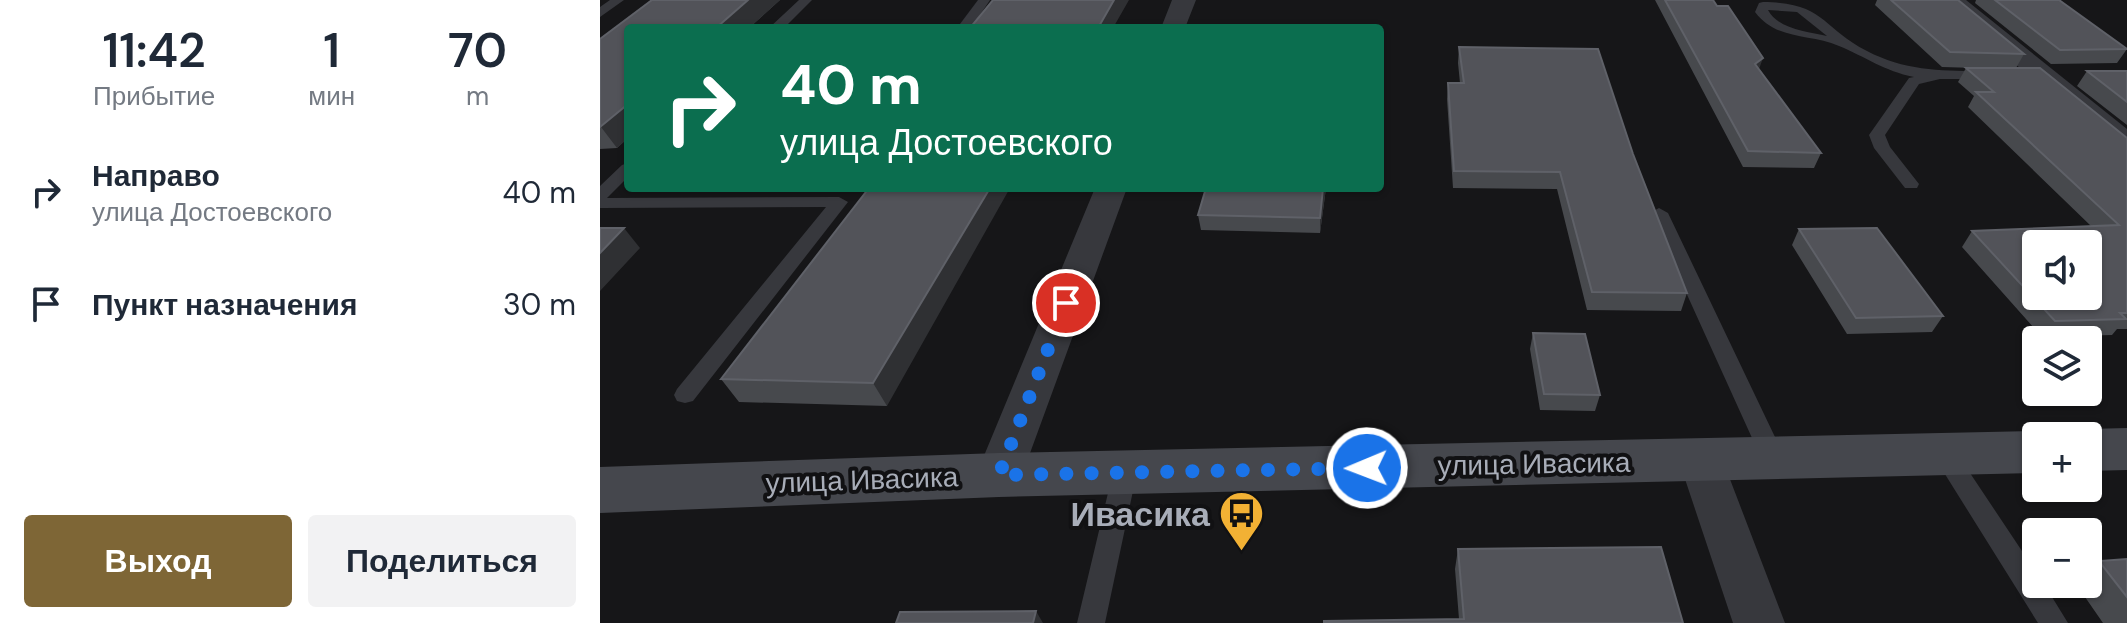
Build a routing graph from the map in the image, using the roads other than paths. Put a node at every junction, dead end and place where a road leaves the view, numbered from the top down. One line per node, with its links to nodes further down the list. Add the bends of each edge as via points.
1 (618, 0): 6 (lane)
2 (806, 0): 7 (lane)
3 (984, 0): 8 (lane)
4 (1184, 0): 9 (street)
5 (1952, 0): 13 (street)
6 (600, 13)
7 (780, 24)
8 (967, 24)
9 (1175, 24)
10 (1844, 43): 10 (lane, via 1813,13 1799,7 1763,6 1766,20); 12 (lane, via 1890,67)
11 (2084, 74): 13 (street)
12 (1940, 75): 13 (lane); 16 (lane, via 1914,81 1877,135)
13 (2042, 75): 14 (street)
14 (2127, 144)
15 (624, 172): 18 (lane)
16 (1911, 184)
17 (1109, 192): 30 (street)
18 (600, 195)
19 (844, 195): 20 (lane); 22 (lane)
20 (600, 203)
21 (1659, 213): 27 (lane)
22 (685, 395)
23 (2127, 449): 24 (main road)
24 (2102, 450)
25 (2022, 453): 26 (main road, улица Ивасика)
26 (1946, 456): 27 (main road, улица Ивасика); 34 (lane)
27 (1774, 460): 28 (main road, улица Ивасика)
28 (1701, 461): 29 (main road, улица Ивасика); 33 (street)
29 (1125, 472): 30 (main road, улица Ивасика); 32 (lane)
30 (999, 475): 31 (main road, улица Ивасика)
31 (600, 490)
32 (1091, 623)
33 (1759, 623)
34 (2054, 623)

